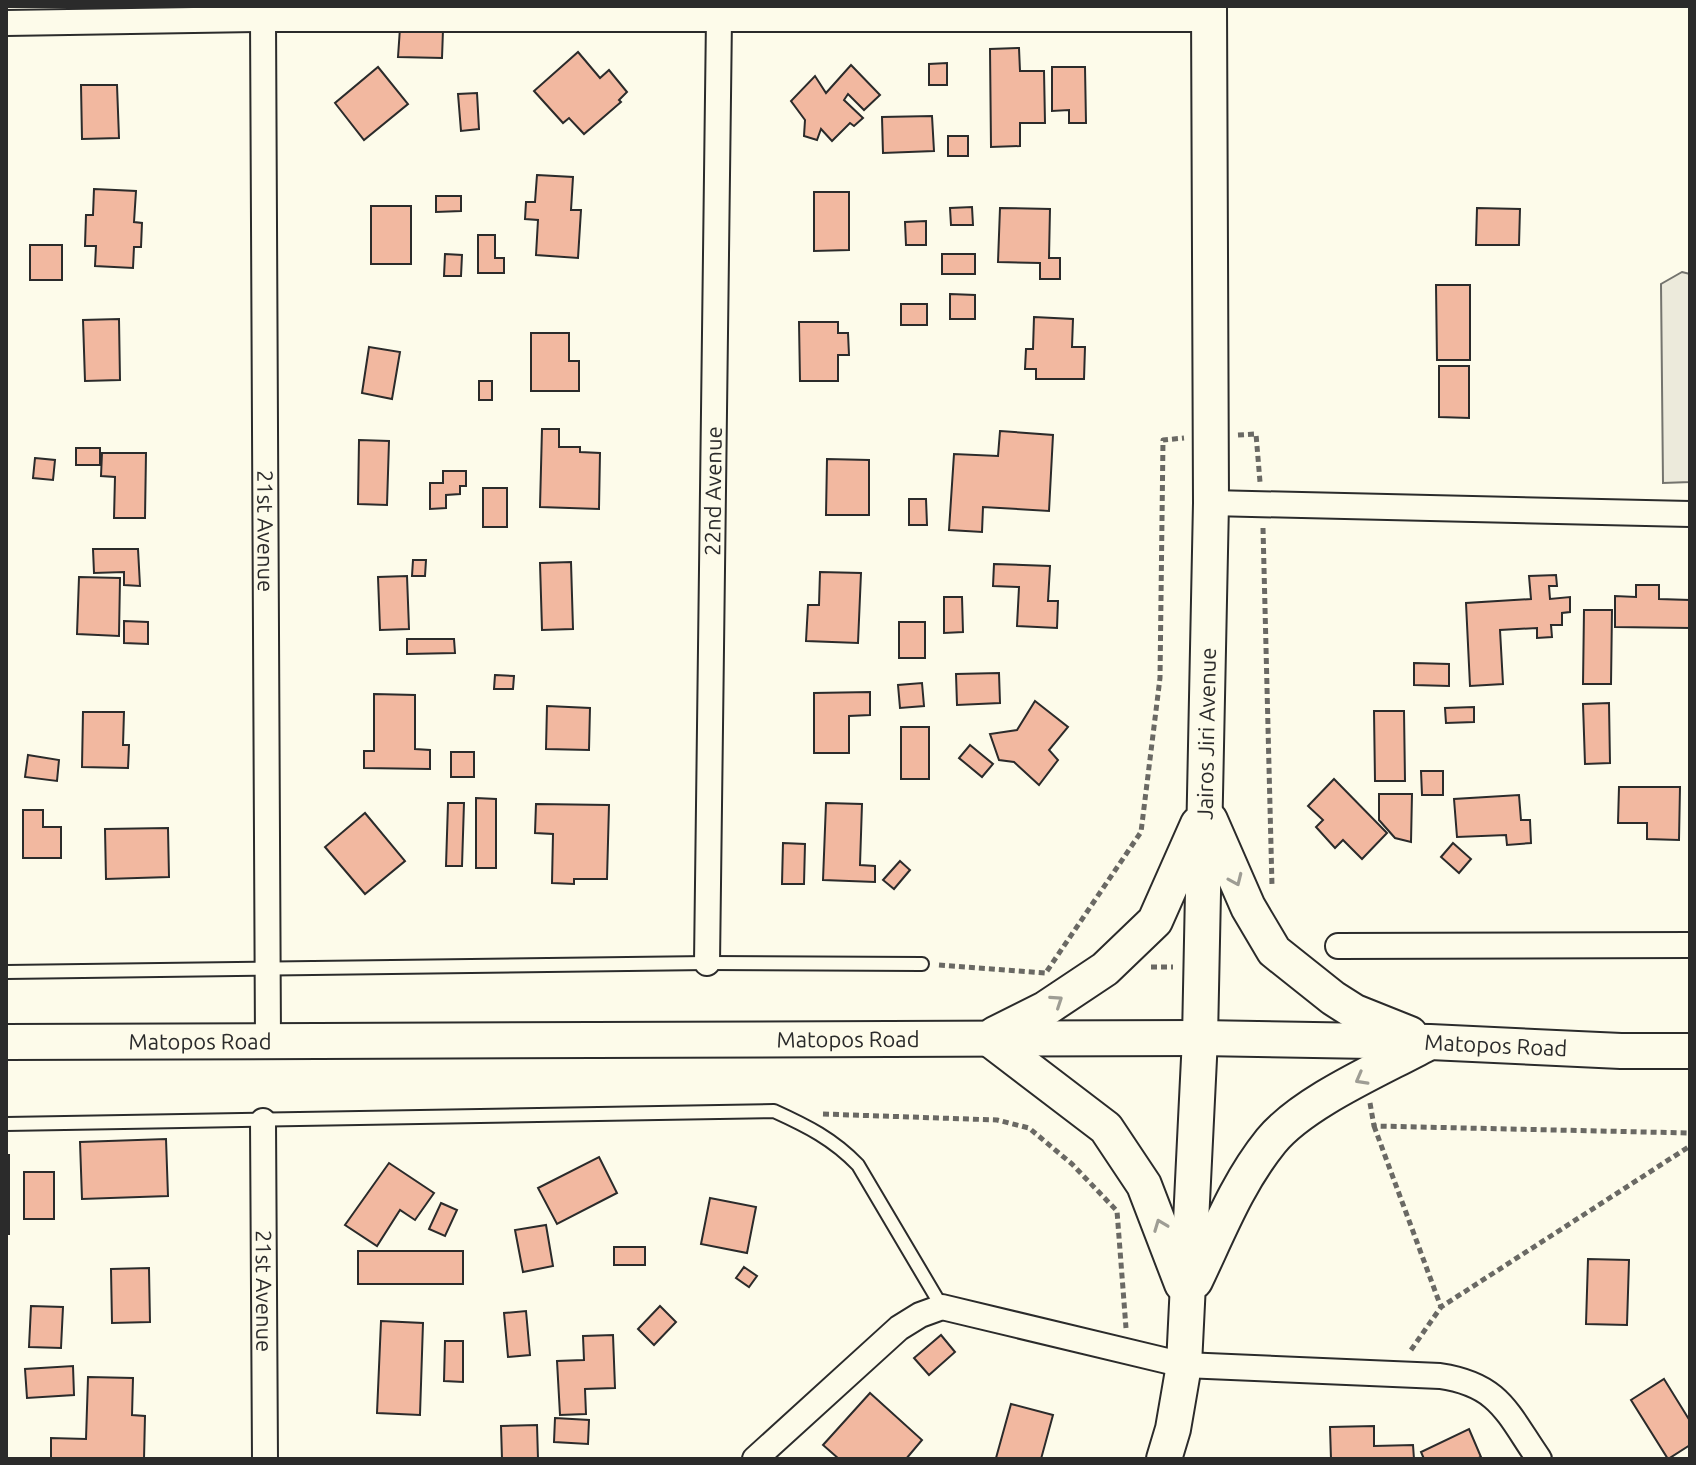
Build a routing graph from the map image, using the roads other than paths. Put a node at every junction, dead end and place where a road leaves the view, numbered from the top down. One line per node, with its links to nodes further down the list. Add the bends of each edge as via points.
1 (1209, 12): 2 (street); 5 (main road, Jairos Jiri Avenue)
2 (719, 18): 3 (street); 10 (street, 22nd Avenue)
3 (263, 19): 4 (street); 12 (street, 21st Avenue)
4 (6, 23)
5 (1211, 503): 6 (street); 7 (main road, Jairos Jiri Avenue)
6 (1690, 514)
7 (1205, 809): 14 (main road, one-way to 7, via 1105,969 1155,921); 15 (main road, Jairos Jiri Avenue); 17 (main road, one-way to 17, via 1236,883 1274,951 1355,1012)
8 (1690, 945): 9 (street)
9 (1338, 946)
10 (707, 963): 11 (lane); 12 (lane)
11 (922, 964)
12 (266, 970): 13 (lane); 18 (street, 21st Avenue)
13 (6, 972)
14 (988, 1038): 15 (main road, Matopos Road); 18 (main road, Matopos Road); 22 (main road, one-way to 14, via 1144,1185 1106,1128)
15 (1200, 1038): 17 (main road, Matopos Road); 22 (main road, Jairos Jiri Avenue)
16 (6, 1042): 18 (main road, Matopos Road)
17 (1430, 1042): 19 (main road, Matopos Road); 22 (main road, one-way to 22, via 1296,1117 1272,1140 1236,1193)
18 (268, 1043)
19 (1690, 1051)
20 (263, 1121): 21 (lane); 23 (lane, via 774,1111 821,1133 858,1165); 25 (street, 21st Avenue)
21 (6, 1124)
22 (1187, 1298): 24 (main road, Jairos Jiri Avenue)
23 (942, 1307): 24 (street); 26 (street, via 899,1328)
24 (1184, 1365): 27 (main road, Jairos Jiri Avenue); 28 (street, via 1455,1378 1485,1389 1503,1406)
25 (265, 1459)
26 (755, 1459)
27 (1164, 1459)
28 (1539, 1459)

